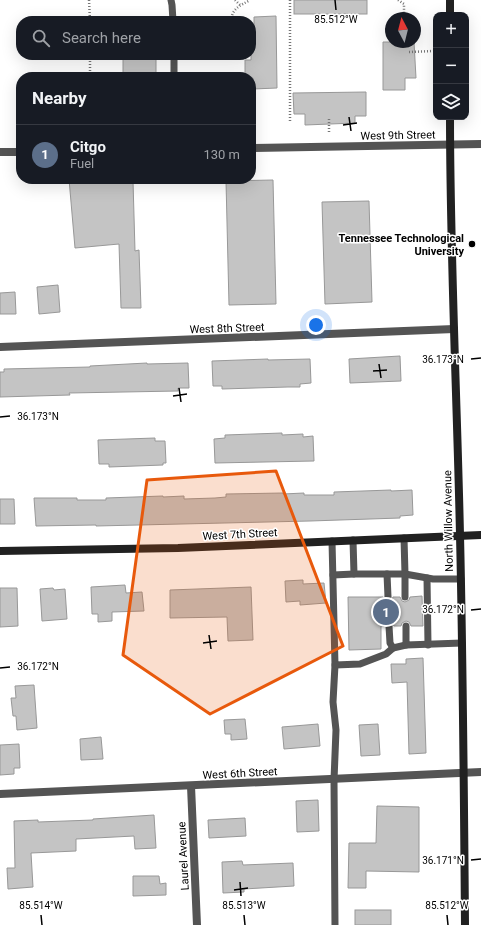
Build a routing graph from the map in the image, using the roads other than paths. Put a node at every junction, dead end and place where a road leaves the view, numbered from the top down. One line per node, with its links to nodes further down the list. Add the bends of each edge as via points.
1 (171, 0): 4 (lane)
2 (450, 0): 3 (main road)
3 (450, 12)
4 (173, 16)
5 (174, 60): 6 (lane)
6 (174, 72)
7 (450, 120): 9 (main road, North Willow Avenue)
8 (481, 144): 9 (street, West 9th Street)
9 (450, 145): 10 (street, West 9th Street); 13 (main road, North Willow Avenue)
10 (256, 148)
11 (0, 152): 12 (street)
12 (16, 152)
13 (454, 329): 14 (street, West 8th Street); 15 (main road, North Willow Avenue)
14 (0, 347)
15 (460, 535): 16 (main road, West 7th Street); 17 (main road, West 7th Street); 26 (main road, North Willow Avenue)
16 (481, 535)
17 (404, 538): 18 (main road, West 7th Street); 23 (lane)
18 (353, 540): 19 (main road, West 7th Street); 21 (lane)
19 (332, 541): 20 (main road, West 7th Street, via 178,548); 24 (lane)
20 (0, 551)
21 (354, 574): 22 (lane); 24 (lane)
22 (387, 574): 23 (lane); 27 (lane)
23 (405, 574): 25 (lane); 28 (lane)
24 (333, 575): 35 (lane)
25 (427, 578): 26 (lane); 33 (lane)
26 (461, 579): 31 (main road, North Willow Avenue)
27 (388, 597)
28 (405, 597)
29 (389, 626): 34 (lane, via 390,643)
30 (406, 626): 32 (lane)
31 (462, 643): 33 (lane); 37 (main road, North Willow Avenue)
32 (406, 645): 33 (lane); 34 (lane)
33 (428, 645)
34 (393, 648): 35 (lane, via 386,654 360,664)
35 (335, 665): 38 (lane)
36 (481, 772): 37 (street, West 6th Street)
37 (464, 774): 38 (street, West 6th Street); 43 (main road, North Willow Avenue)
38 (334, 780): 39 (street, West 6th Street); 42 (lane)
39 (191, 786): 40 (street, West 6th Street); 41 (street, Laurel Avenue)
40 (0, 794)
41 (197, 925)
42 (334, 925)
43 (465, 925)

